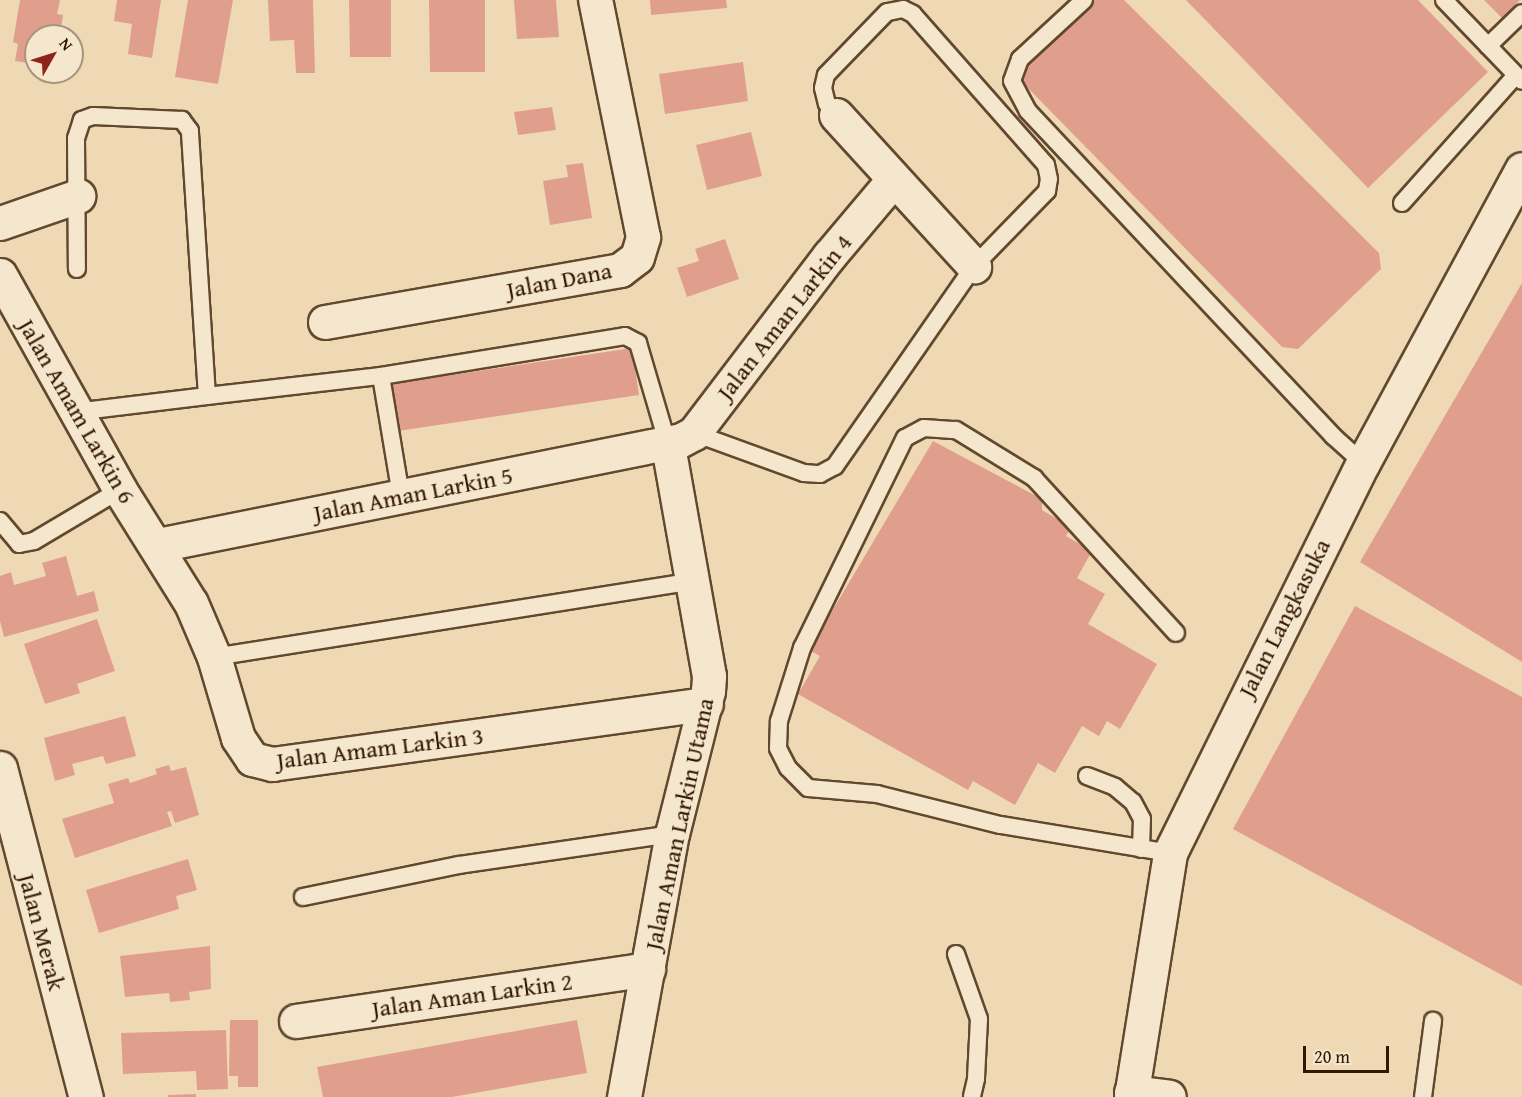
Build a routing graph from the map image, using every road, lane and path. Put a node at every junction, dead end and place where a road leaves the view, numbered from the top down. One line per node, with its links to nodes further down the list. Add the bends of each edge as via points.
1 (595, 0): 16 (street, Jalan Dana, via 643,237 637,257 620,270)
2 (1084, 0): 21 (lane, via 1020,59 1012,81 1028,111 1333,436)
3 (1444, 0): 5 (lane)
4 (1522, 13): 5 (lane)
5 (1488, 45): 6 (lane)
6 (1519, 78): 11 (lane)
7 (836, 115): 9 (street); 13 (lane, via 827,104 823,88 826,75 887,12 903,9 913,15 1049,172 1047,191)
8 (1522, 169): 21 (street, Jalan Langkasuka)
9 (893, 180): 13 (street); 20 (street, Jalan Aman Larkin 4)
10 (78, 196): 12 (street); 14 (lane); 18 (lane, via 76,138 82,120 93,116 177,117 186,123 190,131)
11 (1402, 203)
12 (0, 223)
13 (974, 266): 20 (lane, via 835,466 820,474 804,473)
14 (77, 270)
15 (0, 274): 19 (street, Jalan Amam Larkin 6)
16 (325, 322)
17 (381, 376): 18 (lane); 20 (lane, via 633,337); 23 (lane)
18 (207, 396): 19 (lane)
19 (75, 412): 22 (street, Jalan Amam Larkin 6)
20 (681, 439): 23 (street, Jalan Aman Larkin 5); 26 (street, Jalan Aman Larkin Utama)
21 (1363, 463): 34 (street, Jalan Langkasuka)
22 (120, 490): 24 (lane, via 34,541 19,544); 25 (street, Jalan Amam Larkin 6)
23 (401, 496): 25 (street, Jalan Aman Larkin 5)
24 (0, 521)
25 (158, 545): 28 (street, Jalan Amam Larkin 3, via 191,603)
26 (692, 581): 28 (lane); 29 (street, Jalan Aman Larkin Utama, via 709,676)
27 (1176, 633): 34 (lane, via 1034,478 956,430 924,428 905,438 801,648 779,721 778,748 788,768 808,788 877,794 1000,825)
28 (214, 657): 29 (street, Jalan Amam Larkin 3, via 238,738 252,759 272,764)
29 (706, 704): 32 (street, Jalan Aman Larkin Utama)
30 (0, 768): 33 (street, Jalan Merak)
31 (1087, 776): 34 (lane, via 1115,787 1133,802)
32 (672, 834): 35 (lane, via 459,866); 37 (street, Jalan Aman Larkin Utama)
33 (9, 842): 41 (street, Jalan Merak)
34 (1155, 851): 40 (street, Jalan Langkasuka)
35 (303, 897)
36 (956, 954): 43 (lane, via 979,1019)
37 (648, 969): 38 (street, Jalan Aman Larkin 2); 42 (street, Jalan Aman Larkin Utama)
38 (296, 1021)
39 (1433, 1021): 45 (lane)
40 (1131, 1094): 44 (street)
41 (86, 1097)
42 (624, 1097)
43 (972, 1097)
44 (1169, 1097)
45 (1423, 1097)

